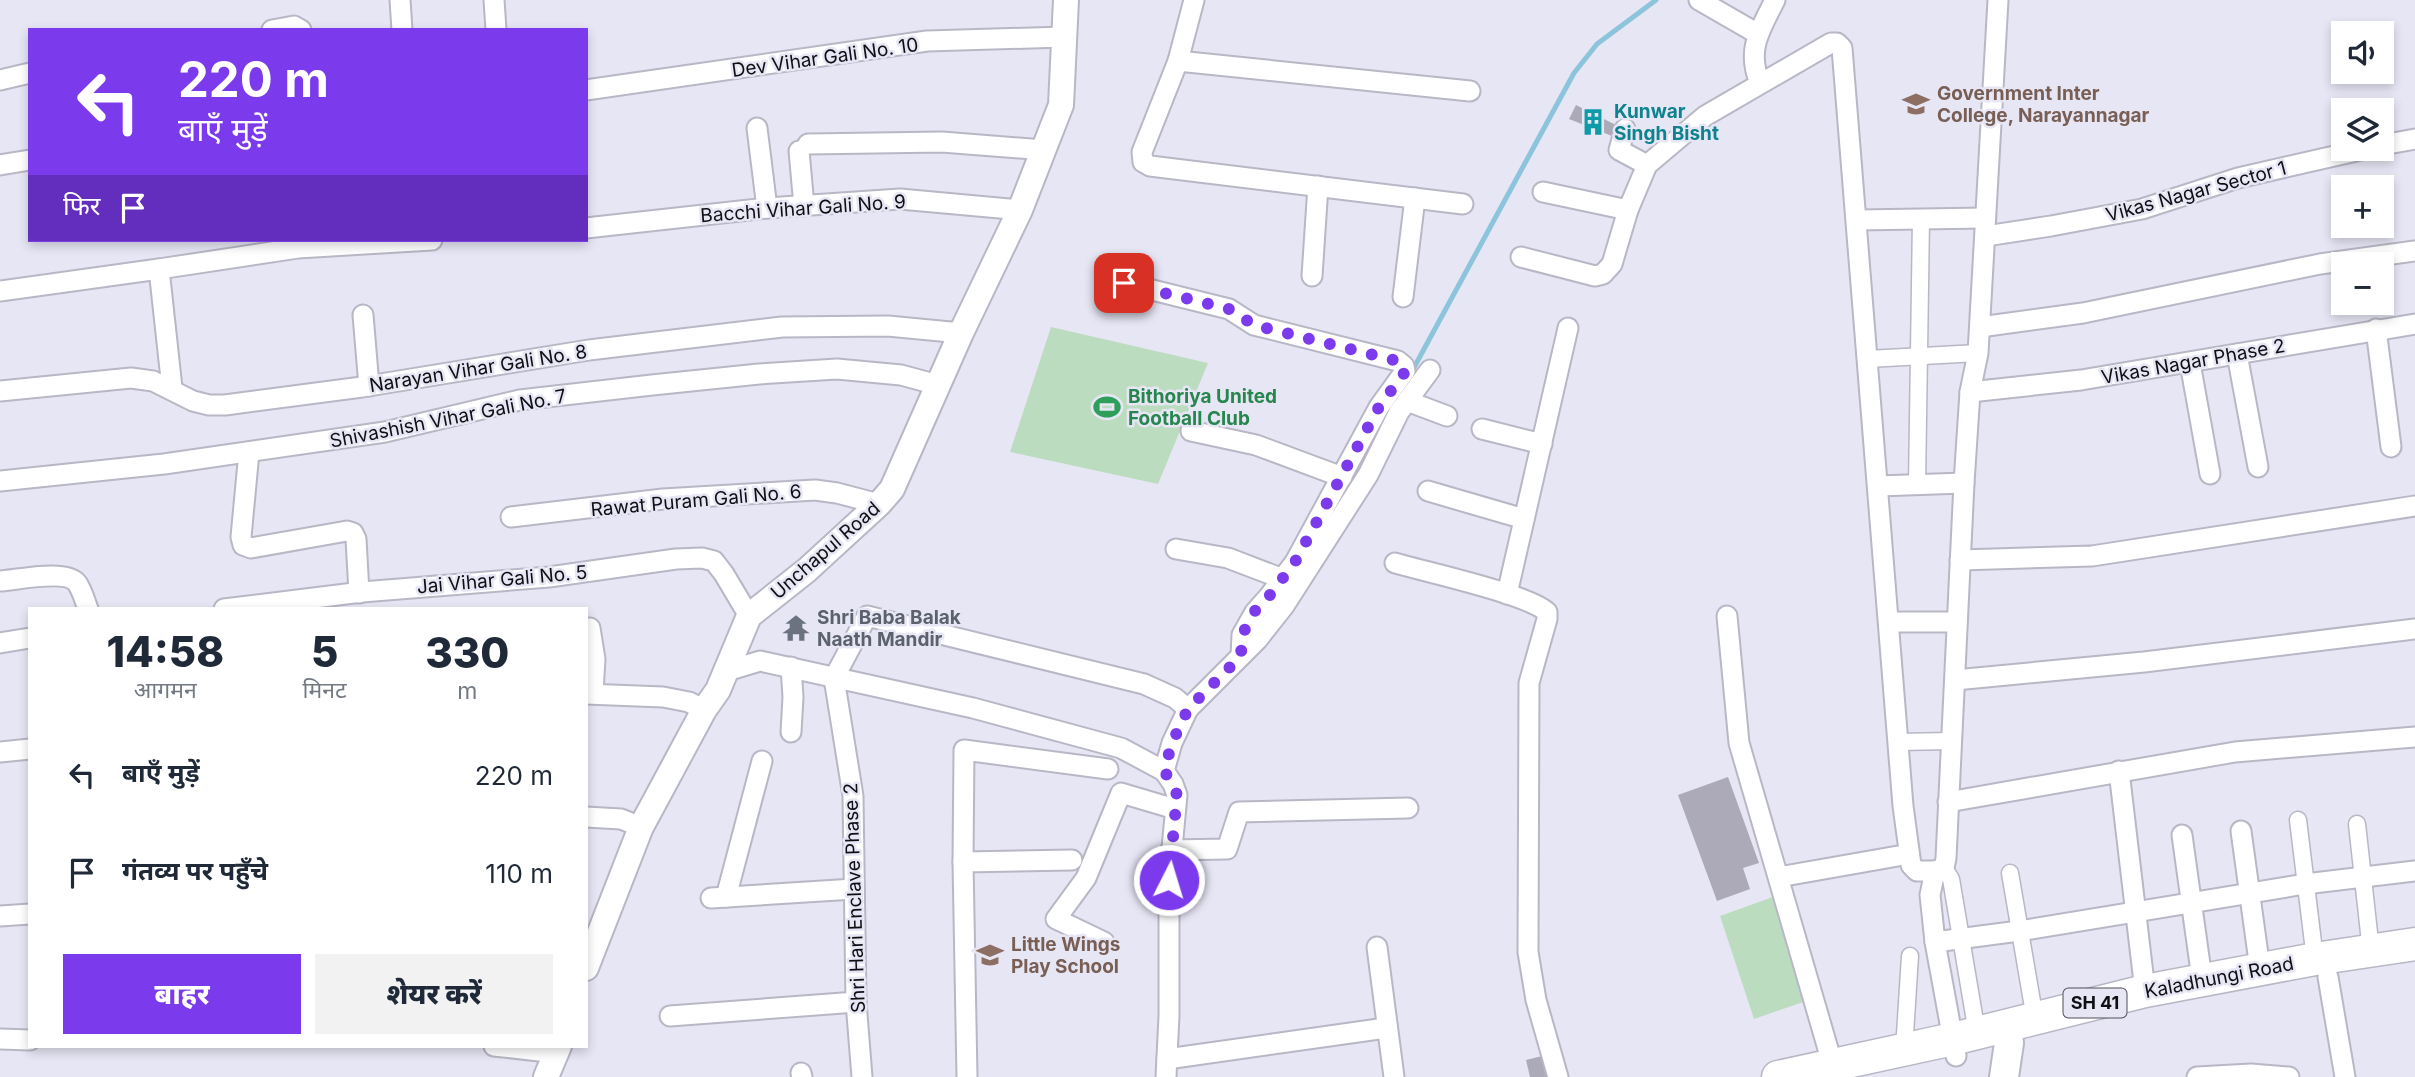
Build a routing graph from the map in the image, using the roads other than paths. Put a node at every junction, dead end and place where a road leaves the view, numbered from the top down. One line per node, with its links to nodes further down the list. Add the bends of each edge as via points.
1 (400, 0): 8 (street)
2 (494, 0): 9 (street)
3 (1066, 0): 11 (street, Unchapul Road)
4 (1194, 0): 12 (street)
5 (1699, 0): 10 (street)
6 (1775, 0): 10 (street)
7 (1998, 0): 37 (street)
8 (402, 28)
9 (496, 28)
10 (1758, 34): 15 (street, via 1753,59)
11 (1064, 37): 16 (street, Dev Vihar Gali No. 10, via 927,41); 22 (street, Unchapul Road, via 1061,105)
12 (1178, 61): 17 (street); 27 (street, via 1142,152 1143,162)
13 (28, 73): 14 (street)
14 (0, 80)
15 (1760, 83): 26 (street, via 1705,116); 36 (street, via 1831,43 1842,48)
16 (588, 90)
17 (1470, 91)
18 (757, 128): 32 (street)
19 (1625, 129): 26 (street, via 1619,150)
20 (2415, 139): 21 (street)
21 (2394, 143)
22 (1044, 150): 31 (street, via 942,142 804,148); 33 (street, Unchapul Road)
23 (2331, 157): 37 (street, Vikas Nagar Sector 1, via 2238,178 2143,209 2051,226)
24 (28, 160): 25 (street)
25 (0, 165)
26 (1647, 165): 34 (street)
27 (1318, 186): 29 (street); 43 (street)
28 (1543, 192): 34 (street)
29 (1415, 198): 30 (street); 46 (street)
30 (1463, 204)
31 (804, 206): 32 (street, Bacchi Vihar Gali No. 9); 33 (street, Bacchi Vihar Gali No. 9, via 900,199)
32 (767, 208): 38 (street, Bacchi Vihar Gali No. 9)
33 (1020, 210): 52 (street, Unchapul Road)
34 (1628, 210): 41 (street, via 1612,264 1603,274 1595,276)
35 (1921, 219): 36 (street, Vikas Nagar Sector 1); 37 (street, Vikas Nagar Sector 1); 55 (street)
36 (1857, 220): 56 (street)
37 (1985, 227): 49 (street)
38 (588, 228)
39 (398, 242): 42 (street, via 298,248)
40 (2415, 251): 49 (street, via 2320,264 2083,313)
41 (1521, 257)
42 (159, 269): 45 (street); 61 (street)
43 (1312, 276)
44 (1124, 283): 73 (street, via 1229,309 1254,325 1404,366 1405,372 1379,407)
45 (0, 291)
46 (1404, 298)
47 (363, 314): 60 (street)
48 (2415, 324): 51 (street, Vikas Nagar Phase 2)
49 (1980, 327): 53 (street)
50 (1568, 328): 68 (street)
51 (2376, 329): 54 (street, Vikas Nagar Phase 2); 69 (street)
52 (961, 333): 59 (street, Unchapul Road); 60 (street, Narayan Vihar Gali No. 8, via 888,326 782,327 589,350)
53 (1978, 353): 55 (street); 63 (street)
54 (2237, 354): 57 (street, Vikas Nagar Phase 2); 71 (street)
55 (1917, 356): 56 (street); 76 (street)
56 (1868, 359): 77 (street)
57 (2190, 363): 63 (street, Vikas Nagar Phase 2); 72 (street)
58 (1430, 370): 64 (street)
59 (938, 385): 70 (street, Shivashish Vihar Gali No. 7, via 901,375 837,369 746,375 520,400 385,432); 79 (street, Unchapul Road, via 892,489)
60 (369, 386): 61 (street, Narayan Vihar Gali No. 8, via 225,405 193,401)
61 (172, 388): 62 (street, Narayan Vihar Gali No. 8, via 131,378)
62 (0, 391)
63 (1970, 392): 75 (street)
64 (1407, 401): 65 (street); 100 (street, via 1316,558 1284,606)
65 (1447, 416)
66 (1482, 429): 68 (street)
67 (1191, 431): 73 (street, via 1256,445)
68 (1542, 444): 82 (street)
69 (2391, 447)
70 (249, 452): 74 (street, Shivashish Vihar Gali No. 7); 88 (street, via 243,545 251,548 354,533)
71 (2258, 467)
72 (2210, 474)
73 (1342, 477): 86 (street)
74 (0, 481)
75 (1964, 483): 76 (street); 84 (street)
76 (1917, 485): 77 (street)
77 (1878, 486): 94 (street)
78 (1428, 491): 82 (street)
79 (879, 504): 81 (street, Rawat Puram Gali No. 6, via 815,490 663,499); 92 (street, Unchapul Road)
80 (2415, 506): 84 (street, via 2092,556)
81 (512, 517)
82 (1524, 519): 89 (street)
83 (1176, 549): 86 (street, via 1228,558)
84 (1960, 560): 95 (street)
85 (1395, 563): 89 (street)
86 (1283, 579): 100 (street, via 1255,611 1242,635)
87 (0, 581): 90 (street, via 70,577)
88 (359, 593): 91 (street, Jai Vihar Gali No. 5); 92 (street, Jai Vihar Gali No. 5, via 702,558 714,561)
89 (1507, 594): 173 (street, via 1547,612 1529,683 1528,951 1536,1000)
90 (87, 607)
91 (241, 607)
92 (749, 616): 102 (street, Unchapul Road)
93 (1727, 616): 134 (street, via 1739,743)
94 (1889, 622): 95 (street); 111 (street)
95 (1957, 622): 104 (street)
96 (590, 628): 105 (street, via 595,659)
97 (2415, 629): 104 (street)
98 (28, 638): 99 (street)
99 (0, 643)
100 (1241, 656): 106 (street)
101 (792, 667): 102 (street, via 760,661); 103 (street); 108 (street)
102 (727, 671): 107 (street, Unchapul Road)
103 (834, 678): 106 (street, via 867,616 1144,684); 116 (street, via 973,708 1121,748); 137 (street, Shri Hari Enclave Phase 2, via 853,796)
104 (1955, 680): 110 (street)
105 (590, 693): 107 (street, via 663,697)
106 (1188, 709): 116 (street)
107 (704, 710): 124 (street, Unchapul Road)
108 (791, 732)
109 (2415, 737): 117 (street, via 2235,752)
110 (1952, 741): 111 (street); 118 (street)
111 (1896, 742): 131 (street, via 1911,865 1917,871)
112 (28, 749): 113 (street)
113 (0, 752)
114 (762, 761): 137 (street, via 718,898)
115 (1108, 769): 130 (street, via 964,750)
116 (1164, 771): 120 (street, via 1177,795)
117 (2119, 771): 118 (street); 140 (street)
118 (1948, 802): 131 (street)
119 (1408, 808): 127 (street, via 1239,812 1227,849)
120 (1175, 809): 127 (street); 145 (street, via 1121,793 1086,878 1056,919)
121 (588, 817): 124 (street, via 621,819)
122 (2298, 820): 136 (street)
123 (2357, 824): 135 (street)
124 (641, 827): 152 (street, Unchapul Road)
125 (2241, 831): 138 (street)
126 (2182, 835): 139 (street)
127 (1171, 850): 167 (street)
128 (1898, 856): 134 (street)
129 (1072, 860): 130 (street)
130 (963, 862): 171 (street)
131 (1940, 869): 144 (street, via 1951,880); 146 (street, via 1930,886)
132 (2415, 871): 135 (street)
133 (2010, 873): 143 (street)
134 (1779, 877): 168 (street)
135 (2363, 878): 136 (street); 149 (street)
136 (2305, 884): 138 (street); 153 (street)
137 (854, 889): 157 (street, Shri Hari Enclave Phase 2)
138 (2249, 893): 139 (street); 154 (street)
139 (2192, 903): 140 (street); 155 (street)
140 (2135, 912): 143 (street); 156 (street)
141 (28, 914): 142 (street)
142 (0, 916)
143 (2019, 931): 144 (street); 160 (street)
144 (1961, 939): 146 (street); 163 (street)
145 (1104, 942)
146 (1935, 942): 163 (street)
147 (2415, 944): 149 (main road, Kaladhungi Road / SH 41)
148 (1377, 947): 159 (street)
149 (2371, 951): 153 (main road, Kaladhungi Road / SH 41)
150 (1910, 956): 165 (street)
151 (2415, 962): 153 (main road, Kaladhungi Road / SH 41)
152 (588, 963)
153 (2322, 968): 154 (main road, Kaladhungi Road / SH 41); 160 (main road, Kaladhungi Road / SH 41, via 2206,998); 179 (street)
154 (2260, 969): 155 (main road, Kaladhungi Road / SH 41)
155 (2202, 979): 156 (main road, Kaladhungi Road / SH 41)
156 (2145, 991): 160 (main road, Kaladhungi Road / SH 41)
157 (856, 1002): 158 (street); 170 (street, Shri Hari Enclave Phase 2)
158 (670, 1016)
159 (1386, 1028): 167 (street); 172 (street)
160 (2017, 1029): 163 (main road, Kaladhungi Road / SH 41); 176 (main road)
161 (0, 1039): 162 (street)
162 (28, 1040)
163 (1962, 1042): 165 (main road, Kaladhungi Road / SH 41); 175 (main road, Kaladhungi Road / SH 41)
164 (526, 1048): 166 (street)
165 (1904, 1049): 168 (main road, Kaladhungi Road / SH 41)
166 (558, 1050): 169 (street)
167 (1167, 1068)
168 (1835, 1071): 174 (main road, Kaladhungi Road / SH 41)
169 (546, 1077)
170 (862, 1077)
171 (967, 1077)
172 (1394, 1077)
173 (1558, 1077)
174 (1779, 1077)
175 (1864, 1077)
176 (2004, 1077)
177 (2197, 1077): 178 (street)
178 (2289, 1077)
179 (2345, 1077)

